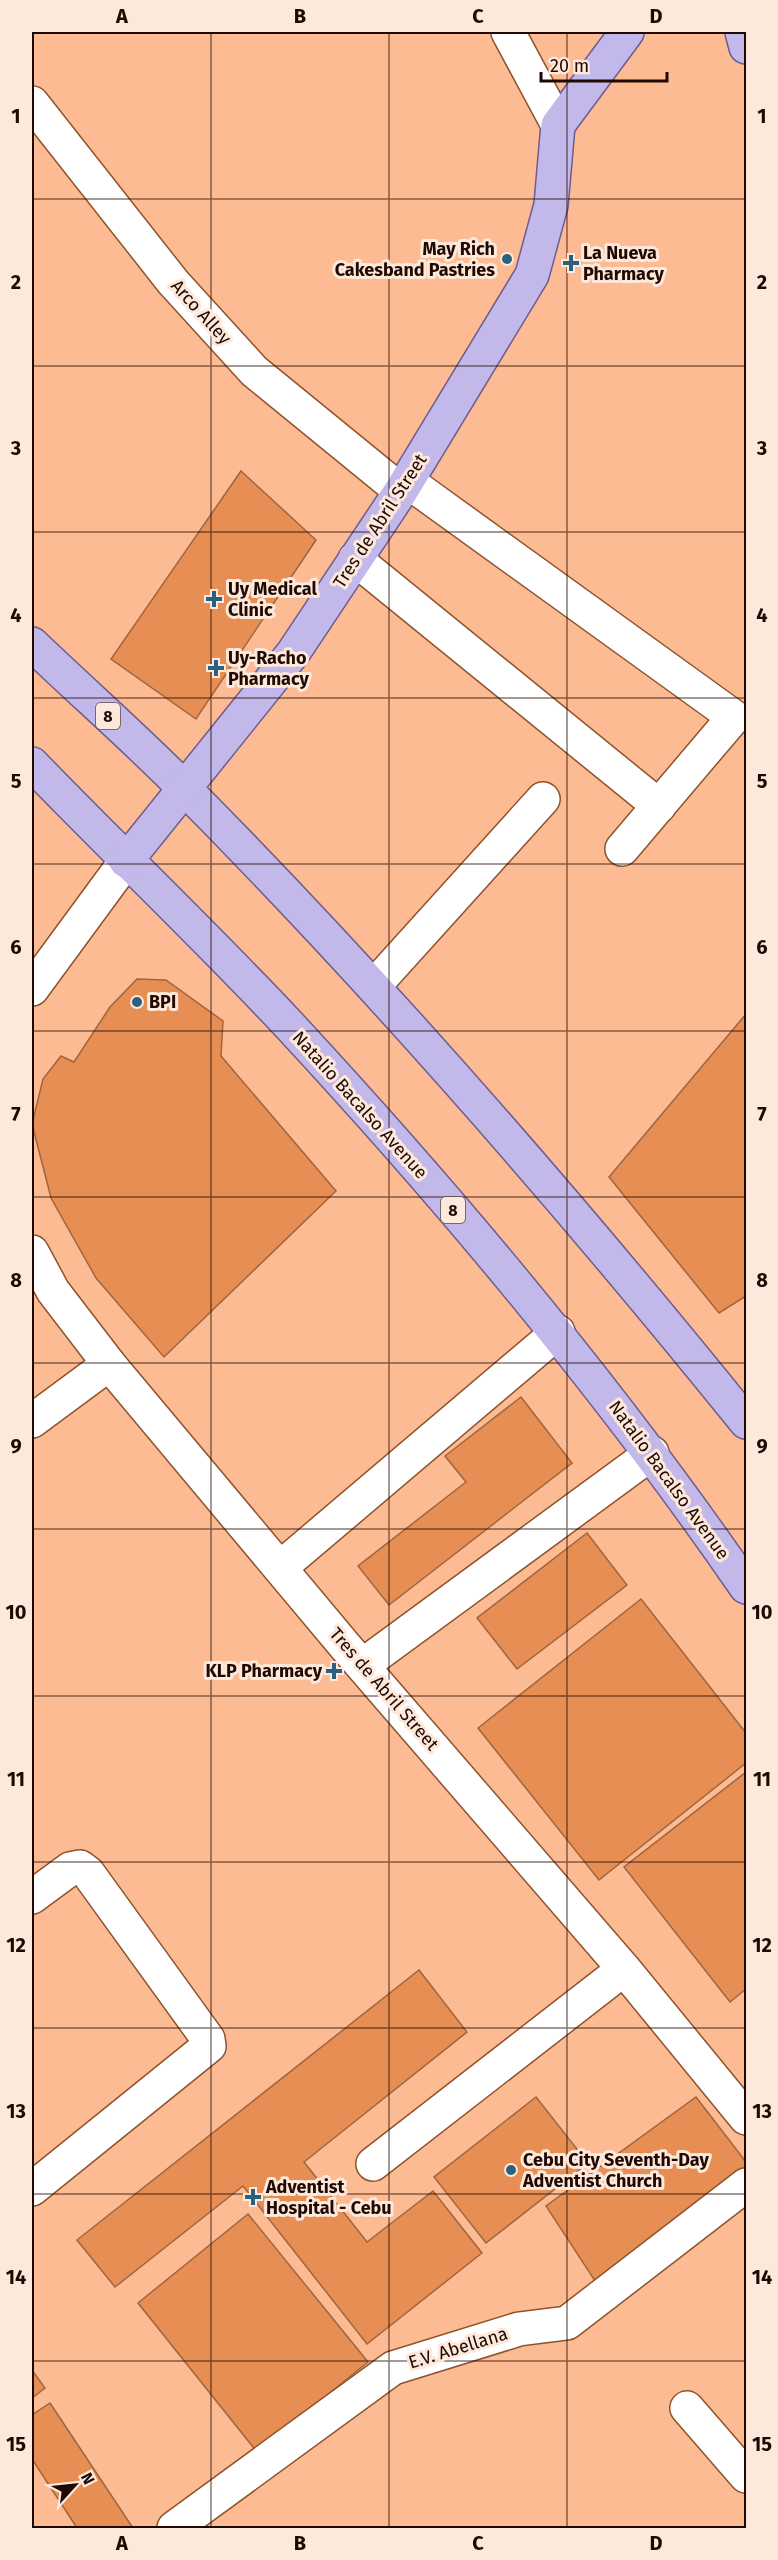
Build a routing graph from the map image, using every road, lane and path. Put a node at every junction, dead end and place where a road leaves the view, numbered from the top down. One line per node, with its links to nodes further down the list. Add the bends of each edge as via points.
1 (508, 32): 6 (street)
2 (742, 32): 4 (main road)
3 (615, 33): 6 (main road)
4 (747, 47)
5 (32, 103): 7 (street, Arco Alley, via 173,282 254,371)
6 (558, 125): 7 (main road, Tres de Abril Street, via 551,205 532,275)
7 (404, 486): 8 (main road, Tres de Abril Street); 13 (street, Arco Alley, via 734,717)
8 (355, 559): 11 (main road, Tres de Abril Street, via 293,652); 13 (street)
9 (32, 644): 11 (main road, 8)
10 (32, 764): 15 (main road, Natalio Bacalso Avenue / 8)
11 (184, 788): 15 (main road, Tres de Abril Street); 16 (main road, 8)
12 (543, 800): 16 (street)
13 (659, 806): 14 (street)
14 (622, 849)
15 (126, 861): 17 (street, Tres de Abril Street); 19 (main road, Natalio Bacalso Avenue / 8, via 289,1025)
16 (374, 986): 22 (main road, 8, via 631,1279)
17 (32, 989)
18 (32, 1252): 20 (street, Tres de Abril Street, via 53,1291)
19 (558, 1332): 23 (main road, Natalio Bacalso Avenue / 8); 24 (street)
20 (109, 1364): 21 (street); 24 (street, Tres de Abril Street)
21 (32, 1421)
22 (747, 1422)
23 (652, 1453): 25 (main road, Natalio Bacalso Avenue / 8); 26 (street)
24 (281, 1567): 26 (street, Tres de Abril Street)
25 (747, 1587)
26 (363, 1665): 28 (street, Tres de Abril Street)
27 (32, 1897): 32 (street, via 70,1869 80,1867 88,1873 208,2039 204,2052)
28 (624, 1969): 29 (street, Tres de Abril Street); 30 (street)
29 (747, 2118)
30 (373, 2164)
31 (747, 2185): 35 (street, E.V. Abellana, via 567,2323 519,2328 393,2368)
32 (32, 2189)
33 (687, 2409): 34 (street)
34 (747, 2476)
35 (174, 2529)

